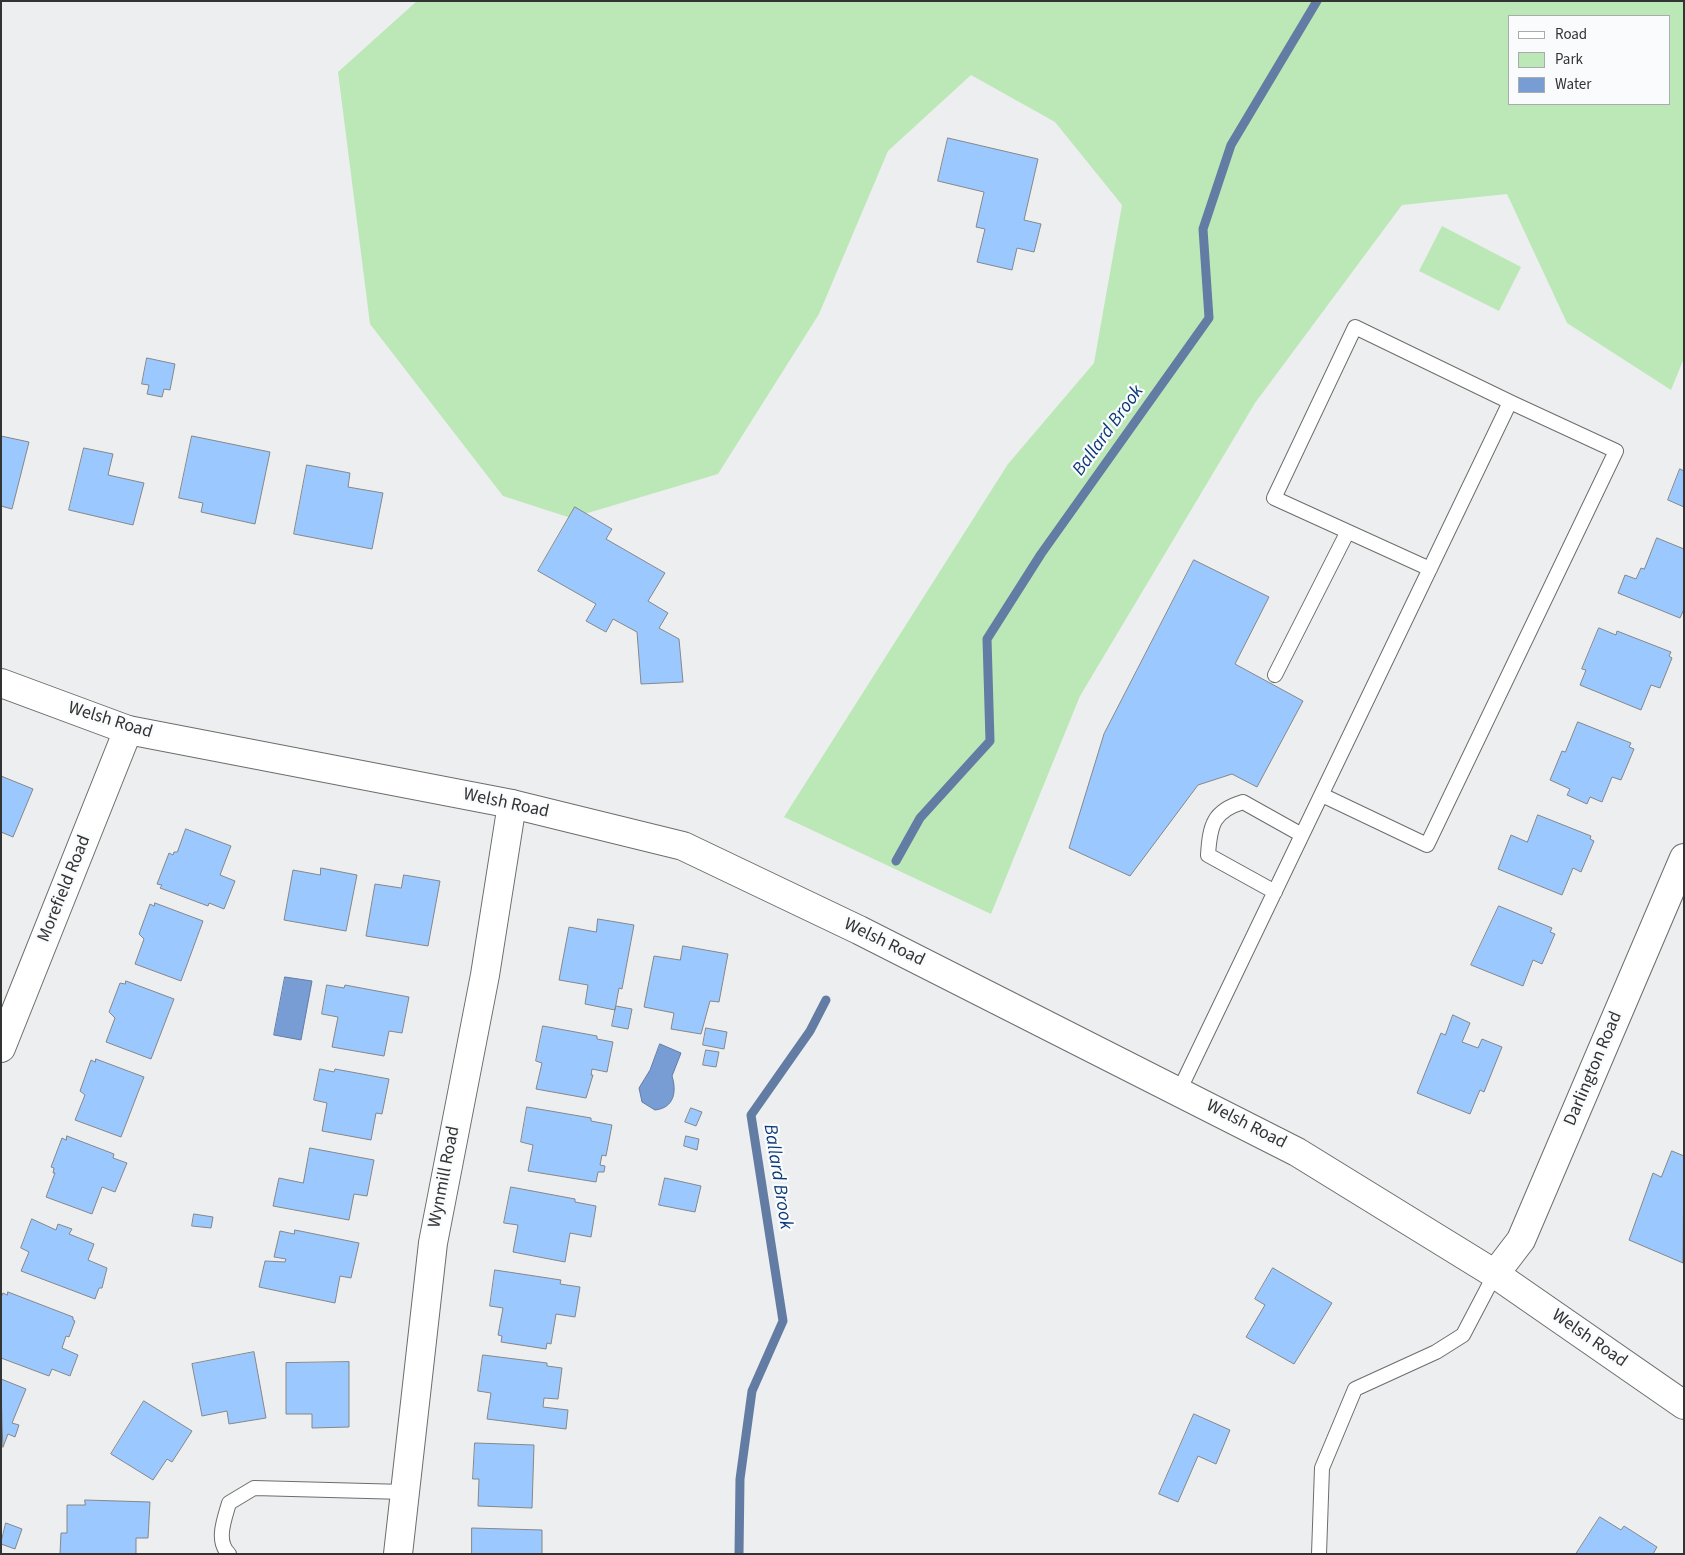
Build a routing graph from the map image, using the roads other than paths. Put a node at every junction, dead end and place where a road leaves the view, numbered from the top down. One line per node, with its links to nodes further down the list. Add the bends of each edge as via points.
1 (1510, 402): 2 (lane, via 1355,327 1274,498); 3 (lane); 7 (lane, via 1616,451 1427,845)
2 (1348, 533): 3 (lane); 4 (lane)
3 (1430, 569): 7 (lane)
4 (1275, 675)
5 (1, 683): 6 (main road, Welsh Road)
6 (128, 730): 8 (main road, Welsh Road); 12 (main road, Morefield Road)
7 (1322, 794): 9 (lane)
8 (512, 804): 13 (main road, Welsh Road, via 683,846 859,930); 16 (main road, Wynmill Road, via 486,975 433,1243)
9 (1302, 835): 11 (lane); 11 (lane, via 1243,802 1224,808 1209,830 1208,855)
10 (1684, 858): 14 (main road, Darlington Road, via 1521,1240)
11 (1275, 892): 13 (lane)
12 (1, 1048)
13 (1179, 1092): 14 (main road, Welsh Road, via 1297,1152)
14 (1495, 1274): 15 (main road, Welsh Road); 19 (lane, via 1463,1335 1436,1352 1355,1389 1322,1468)
15 (1684, 1405)
16 (405, 1492): 17 (lane, via 254,1488 229,1503 221,1530 225,1550); 18 (main road, Wynmill Road)
17 (229, 1554)
18 (398, 1554)
19 (1319, 1554)

